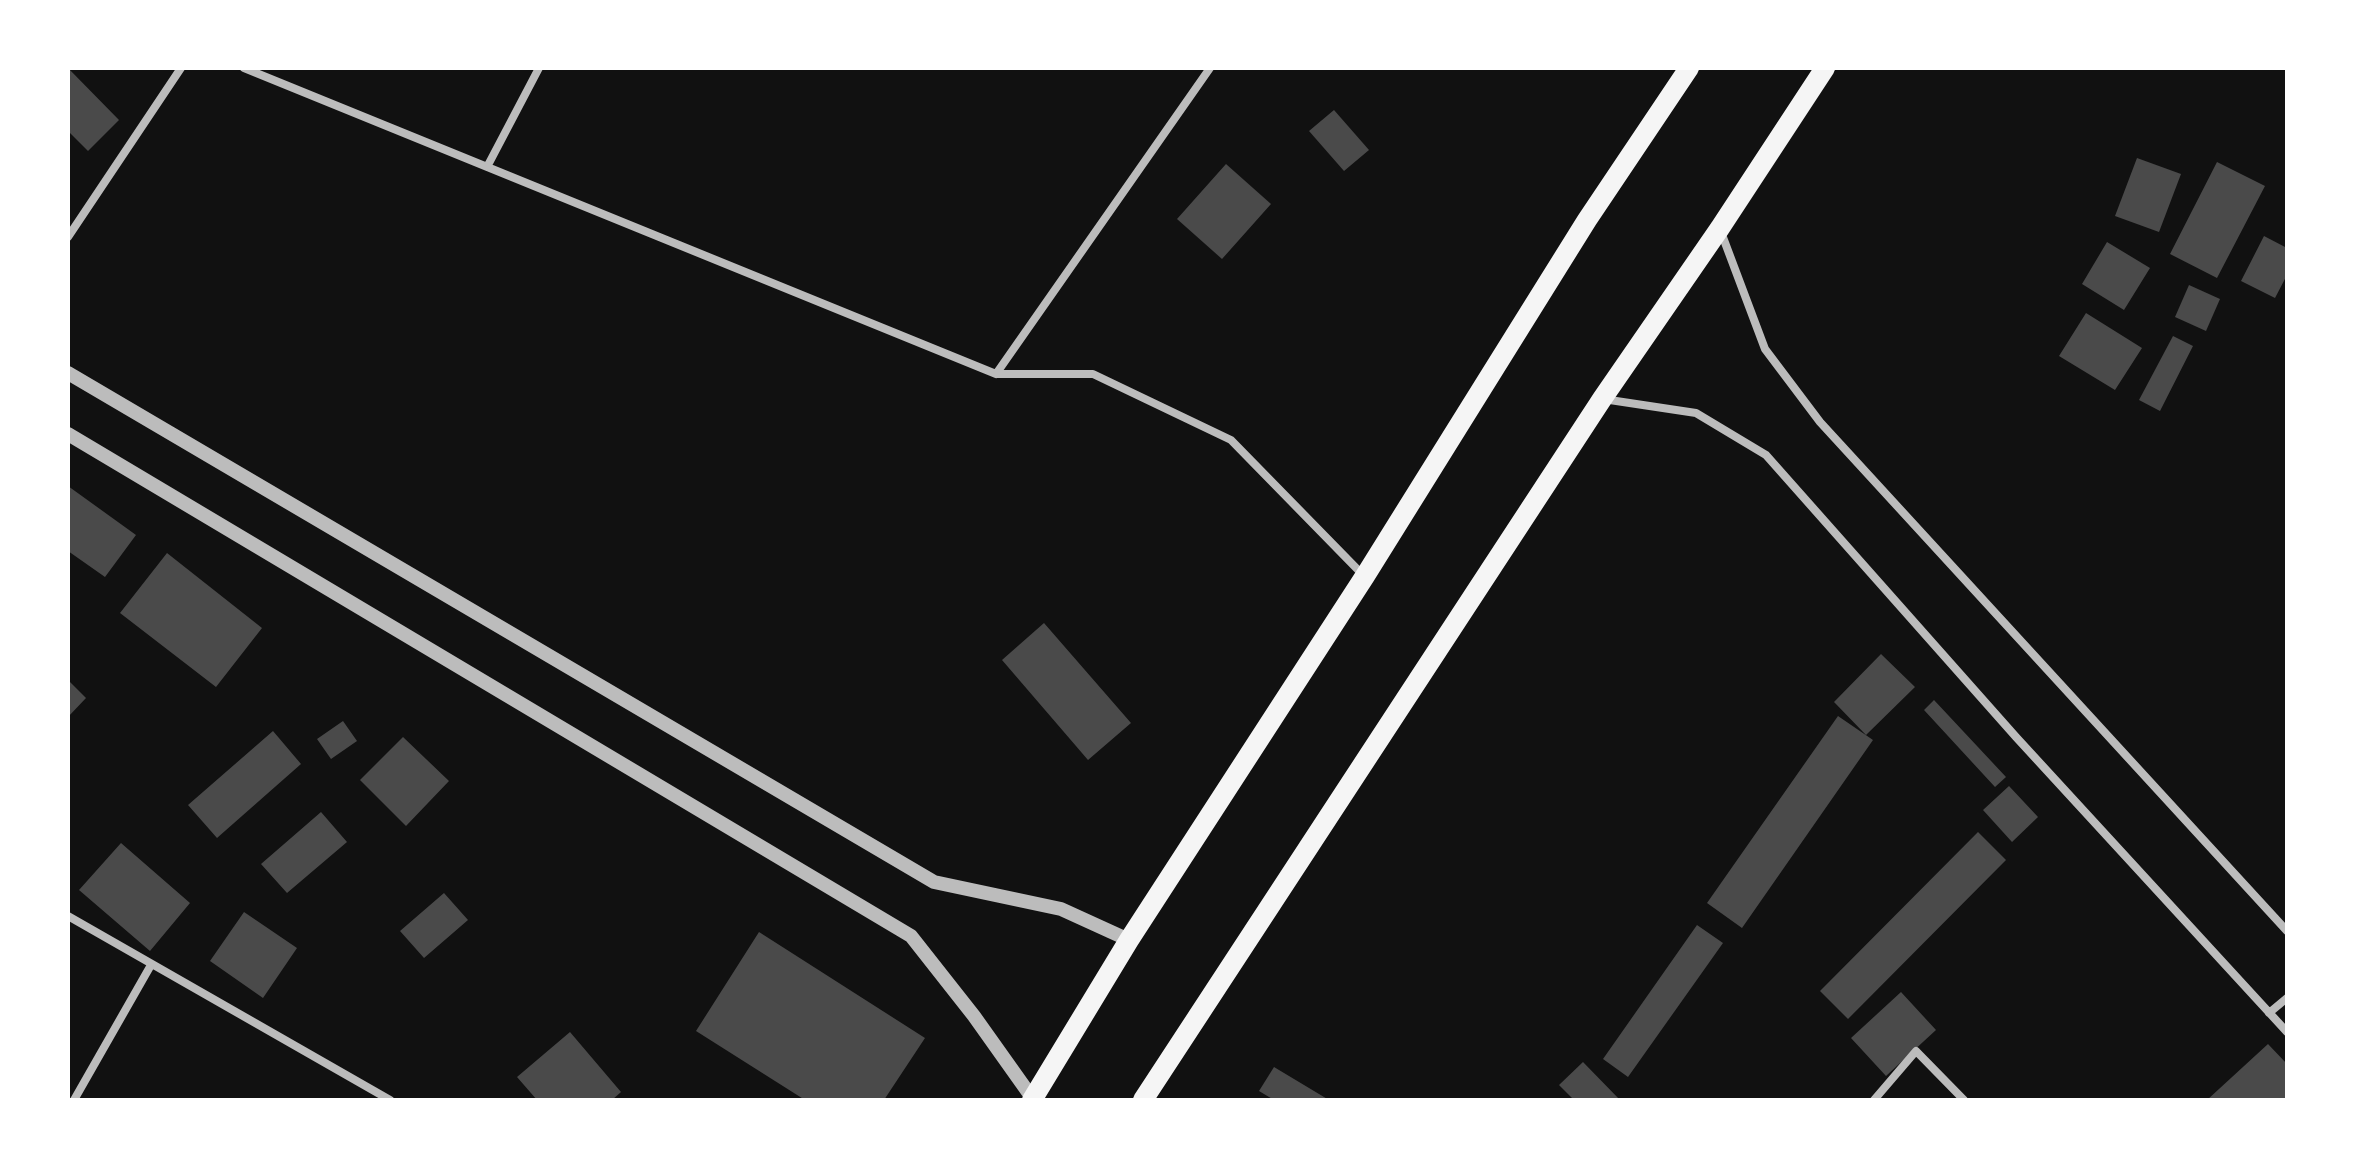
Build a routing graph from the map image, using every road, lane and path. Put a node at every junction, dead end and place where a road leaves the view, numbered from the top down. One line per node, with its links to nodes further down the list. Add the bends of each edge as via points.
1 (181, 68): 9 (street)
2 (244, 68): 7 (street)
3 (539, 68): 7 (street)
4 (1210, 68): 11 (street)
5 (1689, 68): 14 (main road, via 1587,220)
6 (1825, 68): 8 (main road)
7 (487, 167): 11 (street)
8 (1720, 228): 12 (main road); 16 (street, via 1765,349 1820,422)
9 (68, 237)
10 (68, 373): 17 (street, via 934,882 1061,909)
11 (996, 374): 14 (street, via 1093,374 1231,440)
12 (1602, 399): 20 (street, via 1696,413 1766,455); 25 (main road)
13 (68, 434): 24 (street, via 911,936)
14 (1365, 576): 17 (main road)
15 (68, 916): 18 (street)
16 (2287, 931)
17 (1129, 940): 24 (main road)
18 (151, 965): 22 (street); 23 (street)
19 (2287, 998): 20 (street)
20 (2269, 1013): 21 (street)
21 (2287, 1032)
22 (74, 1100)
23 (390, 1100)
24 (1033, 1100)
25 (1143, 1100)
26 (1874, 1100): 27 (street, via 1916,1051)
27 (1964, 1100)

